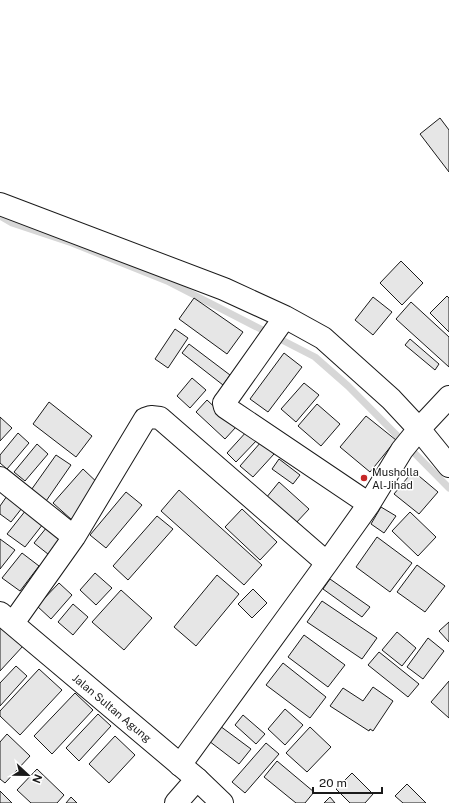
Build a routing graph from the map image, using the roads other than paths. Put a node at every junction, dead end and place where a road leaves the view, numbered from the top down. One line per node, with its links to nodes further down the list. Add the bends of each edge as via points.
1 (0, 204): 2 (street, via 224,289)
2 (285, 317): 4 (street, via 323,338 391,399); 7 (street, via 224,403 225,407)
3 (449, 397): 4 (street)
4 (411, 440): 5 (street); 7 (street)
5 (449, 466)
6 (0, 478): 8 (street)
7 (369, 504): 9 (street)
8 (74, 537): 9 (street, via 145,419 151,417 160,418); 10 (street)
9 (327, 563): 11 (street)
10 (6, 618): 11 (street, Jalan Sultan Agung)
11 (180, 766): 12 (street, Jalan Sultan Agung)
12 (197, 779): 13 (street); 14 (street, Jalan Sultan Agung)
13 (176, 803)
14 (222, 803)

